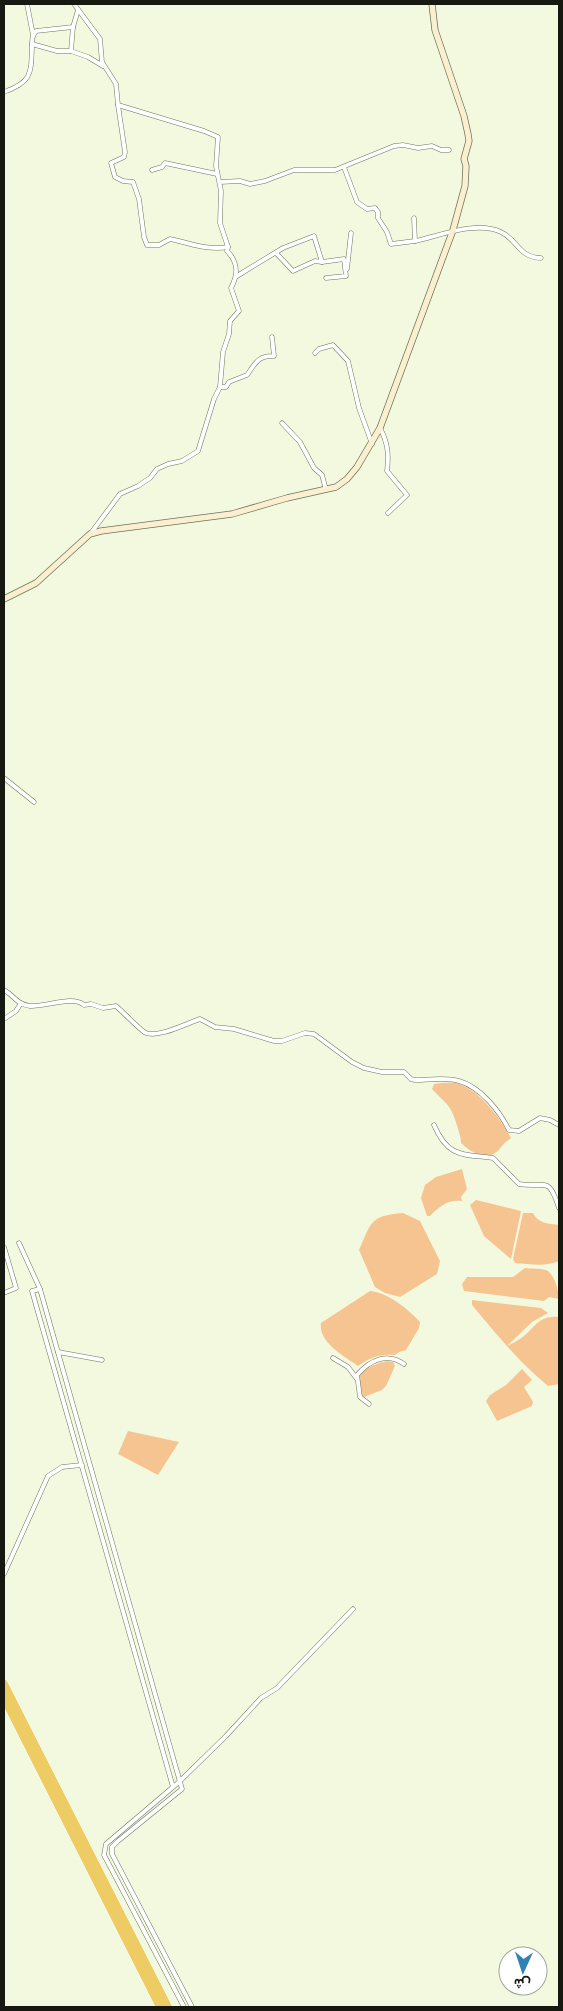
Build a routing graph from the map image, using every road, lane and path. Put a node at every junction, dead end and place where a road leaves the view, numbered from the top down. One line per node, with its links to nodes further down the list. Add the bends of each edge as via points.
1 (27, 4): 6 (street)
2 (74, 4): 4 (street)
3 (432, 4): 20 (street, via 435,30 464,116 468,141 464,159 465,186)
4 (78, 10): 5 (street); 9 (street, via 100,39)
5 (73, 27): 6 (street, via 42,29); 8 (street)
6 (33, 35): 7 (street)
7 (32, 44): 8 (street); 10 (street, via 27,80)
8 (71, 51): 9 (street)
9 (105, 68): 11 (street, via 116,84)
10 (4, 92)
11 (118, 105): 15 (street, via 218,137); 17 (street, via 125,152 124,157 111,163 111,168 115,178)
12 (449, 150): 13 (street, via 432,146 394,146)
13 (344, 167): 18 (street, via 294,170 250,184); 22 (street, via 357,202 367,209 375,208 391,244)
14 (152, 170): 15 (street, via 166,163)
15 (216, 174): 18 (street)
16 (134, 176): 17 (street)
17 (133, 182): 23 (street, via 140,200 146,244 159,244 170,239 193,246)
18 (220, 182): 23 (street, via 220,223)
19 (414, 218): 22 (street)
20 (453, 230): 22 (street); 25 (street, via 499,231 530,257); 34 (street)
21 (351, 233): 27 (street)
22 (415, 241)
23 (228, 247): 28 (street, via 227,251 235,261)
24 (276, 253): 26 (street, via 292,271 315,261); 26 (street, via 314,236); 28 (street)
25 (541, 258)
26 (322, 262): 27 (street, via 344,259)
27 (347, 274): 29 (street)
28 (237, 276): 32 (street, via 231,288 239,311 230,320 222,352)
29 (326, 278)
30 (272, 337): 32 (street, via 274,356 261,357 248,375)
31 (315, 353): 35 (street, via 333,345 348,361)
32 (220, 388): 38 (street, via 198,451 182,461 157,469 150,478 120,494)
33 (282, 423): 36 (street, via 300,442 314,468 322,475)
34 (380, 428): 35 (street); 37 (street, via 389,455 387,471 407,495)
35 (372, 444): 36 (street, via 347,479)
36 (326, 490): 38 (street, via 232,514)
37 (388, 513)
38 (90, 534): 39 (street, via 36,583)
39 (4, 599)
40 (4, 778): 41 (street)
41 (34, 802)
42 (4, 990): 43 (street)
43 (21, 1003): 44 (street); 46 (street, via 45,1006 72,1000 103,1008 116,1006 145,1033 162,1032 200,1019 215,1027 274,1041 305,1033 314,1034 364,1068 387,1073 404,1072 416,1080 461,1081 502,1116 509,1130 519,1131 540,1118)
44 (4, 1019)
45 (434, 1125): 47 (street, via 452,1151 493,1158 519,1184 550,1186)
46 (559, 1125)
47 (559, 1208)
48 (19, 1243): 50 (street)
49 (4, 1247): 51 (street, via 16,1288)
50 (40, 1289): 52 (street); 58 (street, via 32,1290)
51 (4, 1293)
52 (58, 1352): 54 (street); 63 (street)
53 (333, 1358): 56 (street, via 348,1367)
54 (102, 1360)
55 (404, 1364): 56 (street, via 387,1357 378,1359 361,1371)
56 (357, 1379): 57 (street, via 360,1396)
57 (369, 1404)
58 (82, 1465): 59 (street, via 62,1468 48,1476); 64 (street)
59 (4, 1574)
60 (353, 1609): 63 (street)
61 (4, 1684): 66 (highway)
62 (4, 1698): 65 (highway)
63 (179, 1782): 64 (street); 68 (street, via 182,1789 177,1795 118,1841 112,1847 112,1854)
64 (173, 1787): 67 (street, via 106,1844 104,1855)
65 (160, 2007)
66 (168, 2007)
67 (184, 2007)
68 (192, 2007)

